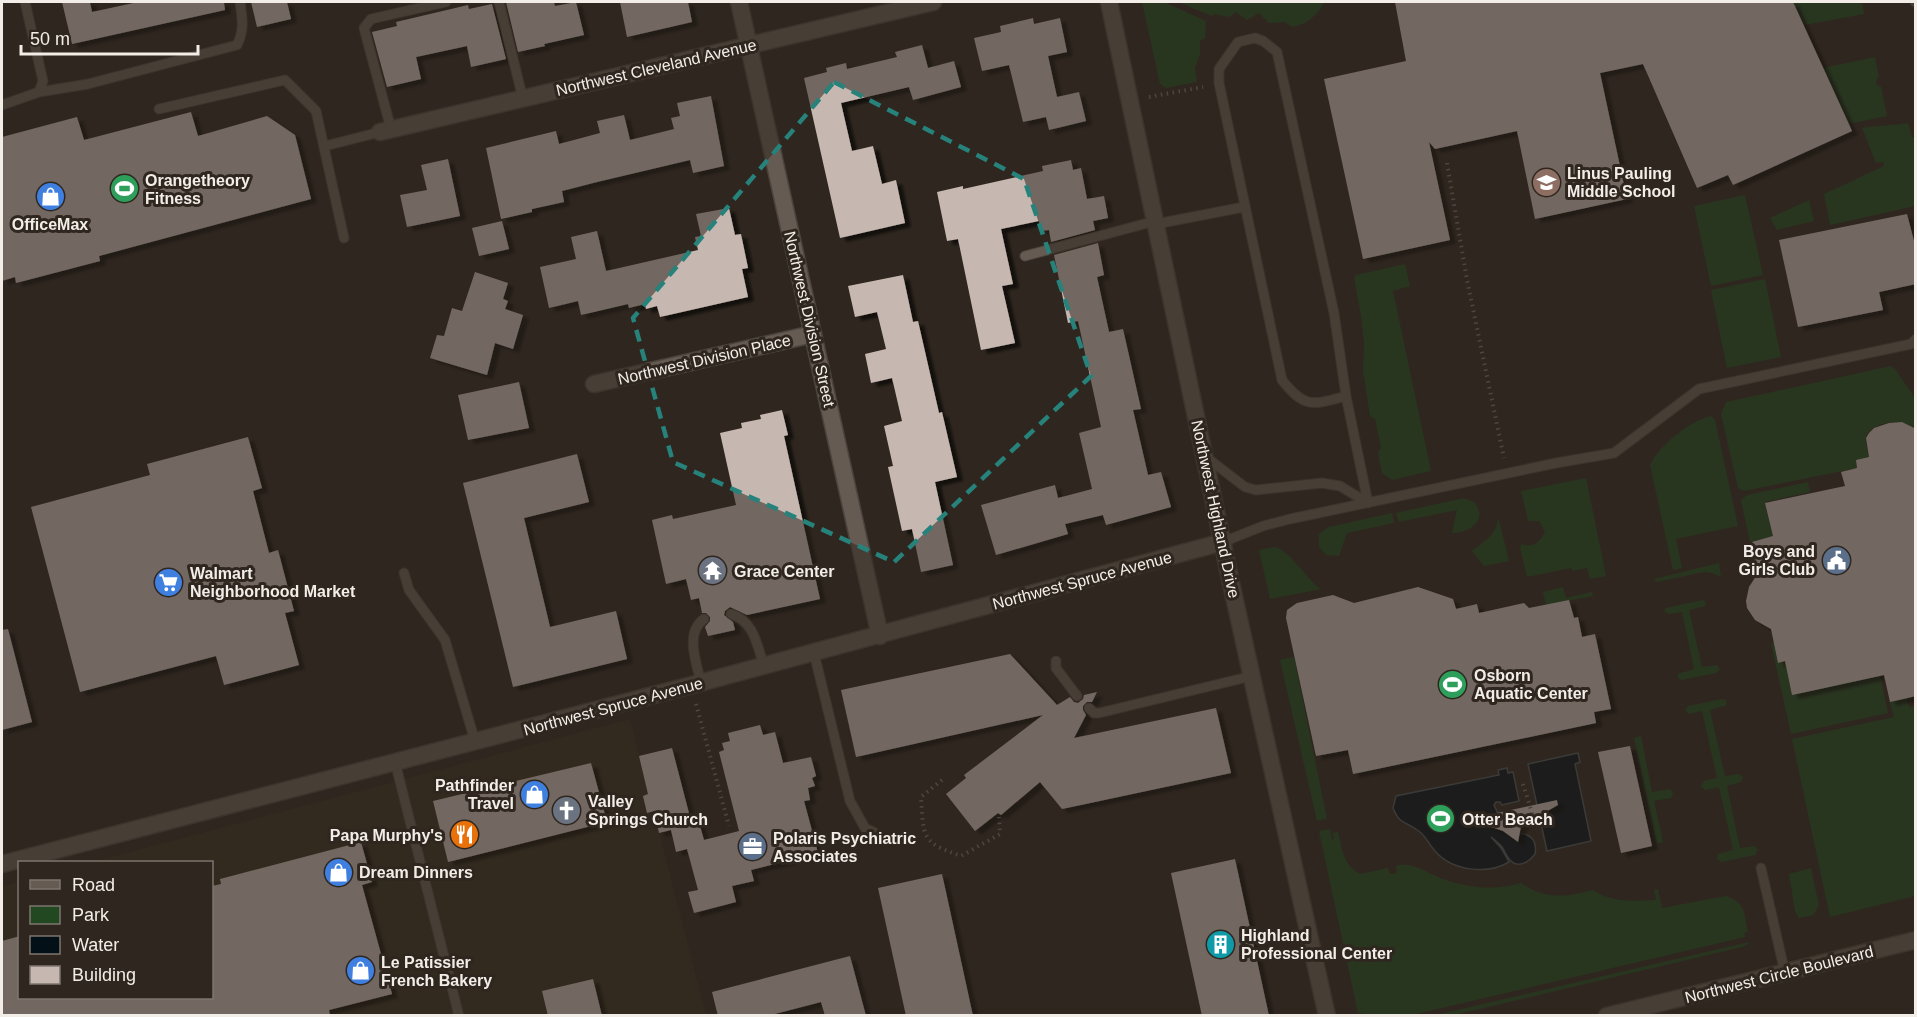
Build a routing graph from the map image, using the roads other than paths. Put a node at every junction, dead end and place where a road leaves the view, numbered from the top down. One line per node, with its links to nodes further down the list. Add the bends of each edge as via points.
1 (25, 2): 9 (lane, via 43,81)
2 (240, 2): 9 (lane, via 243,24 237,45 88,84)
3 (446, 2): 13 (lane, via 371,19 364,28)
4 (500, 2): 10 (lane)
5 (739, 2): 8 (street, Northwest Division Street)
6 (933, 2): 8 (street, Northwest Cleveland Avenue)
7 (1109, 2): 16 (street, Northwest Highland Drive)
8 (749, 46): 10 (street, Northwest Cleveland Avenue); 19 (street, Northwest Division Street)
9 (39, 92): 11 (lane)
10 (523, 99): 13 (street, Northwest Cleveland Avenue)
11 (2, 105)
12 (159, 109): 14 (lane, via 285,80 316,111)
13 (385, 130): 14 (lane)
14 (325, 146): 17 (lane)
15 (1244, 207): 16 (lane); 22 (lane, via 1282,380 1296,398 1311,403); 22 (lane, via 1219,69 1238,42 1255,38 1278,52 1334,314)
16 (1155, 223): 18 (lane); 23 (street, Northwest Highland Drive)
17 (344, 238)
18 (1025, 256)
19 (813, 334): 21 (street, Northwest Division Place); 29 (street, Northwest Division Street)
20 (1916, 339): 24 (lane, via 1911,344 1699,389 1614,453)
21 (594, 384)
22 (1346, 396): 24 (lane)
23 (1204, 455): 24 (lane, via 1245,487 1322,483 1340,486); 25 (street, Northwest Highland Drive)
24 (1368, 503): 25 (lane, via 1263,526)
25 (1223, 542): 29 (street, Northwest Spruce Avenue); 33 (street, Northwest Highland Drive)
26 (404, 573): 37 (lane, via 409,590 445,640)
27 (731, 614): 32 (lane, via 741,617 751,628)
28 (704, 619): 34 (lane, via 693,636)
29 (880, 636): 30 (street, Northwest Spruce Avenue)
30 (814, 653): 32 (street, Northwest Spruce Avenue); 39 (lane, via 850,801 865,828)
31 (1056, 661): 35 (lane, via 1056,668)
32 (764, 666): 34 (street, Northwest Spruce Avenue)
33 (1252, 676): 36 (lane, via 1099,713); 46 (street, Northwest Highland Drive)
34 (697, 684): 37 (street, Northwest Spruce Avenue)
35 (1077, 696)
36 (1089, 708)
37 (475, 741): 38 (street, Northwest Spruce Avenue)
38 (395, 762): 40 (street, Northwest Spruce Avenue); 45 (lane)
39 (879, 835)
40 (2, 864)
41 (1761, 868): 43 (lane)
42 (1916, 940): 43 (street, Northwest Circle Boulevard)
43 (1785, 973): 44 (street, Northwest Circle Boulevard)
44 (1655, 1010): 47 (street, Northwest Circle Boulevard)
45 (459, 1016)
46 (1327, 1016)
47 (1606, 1016)

